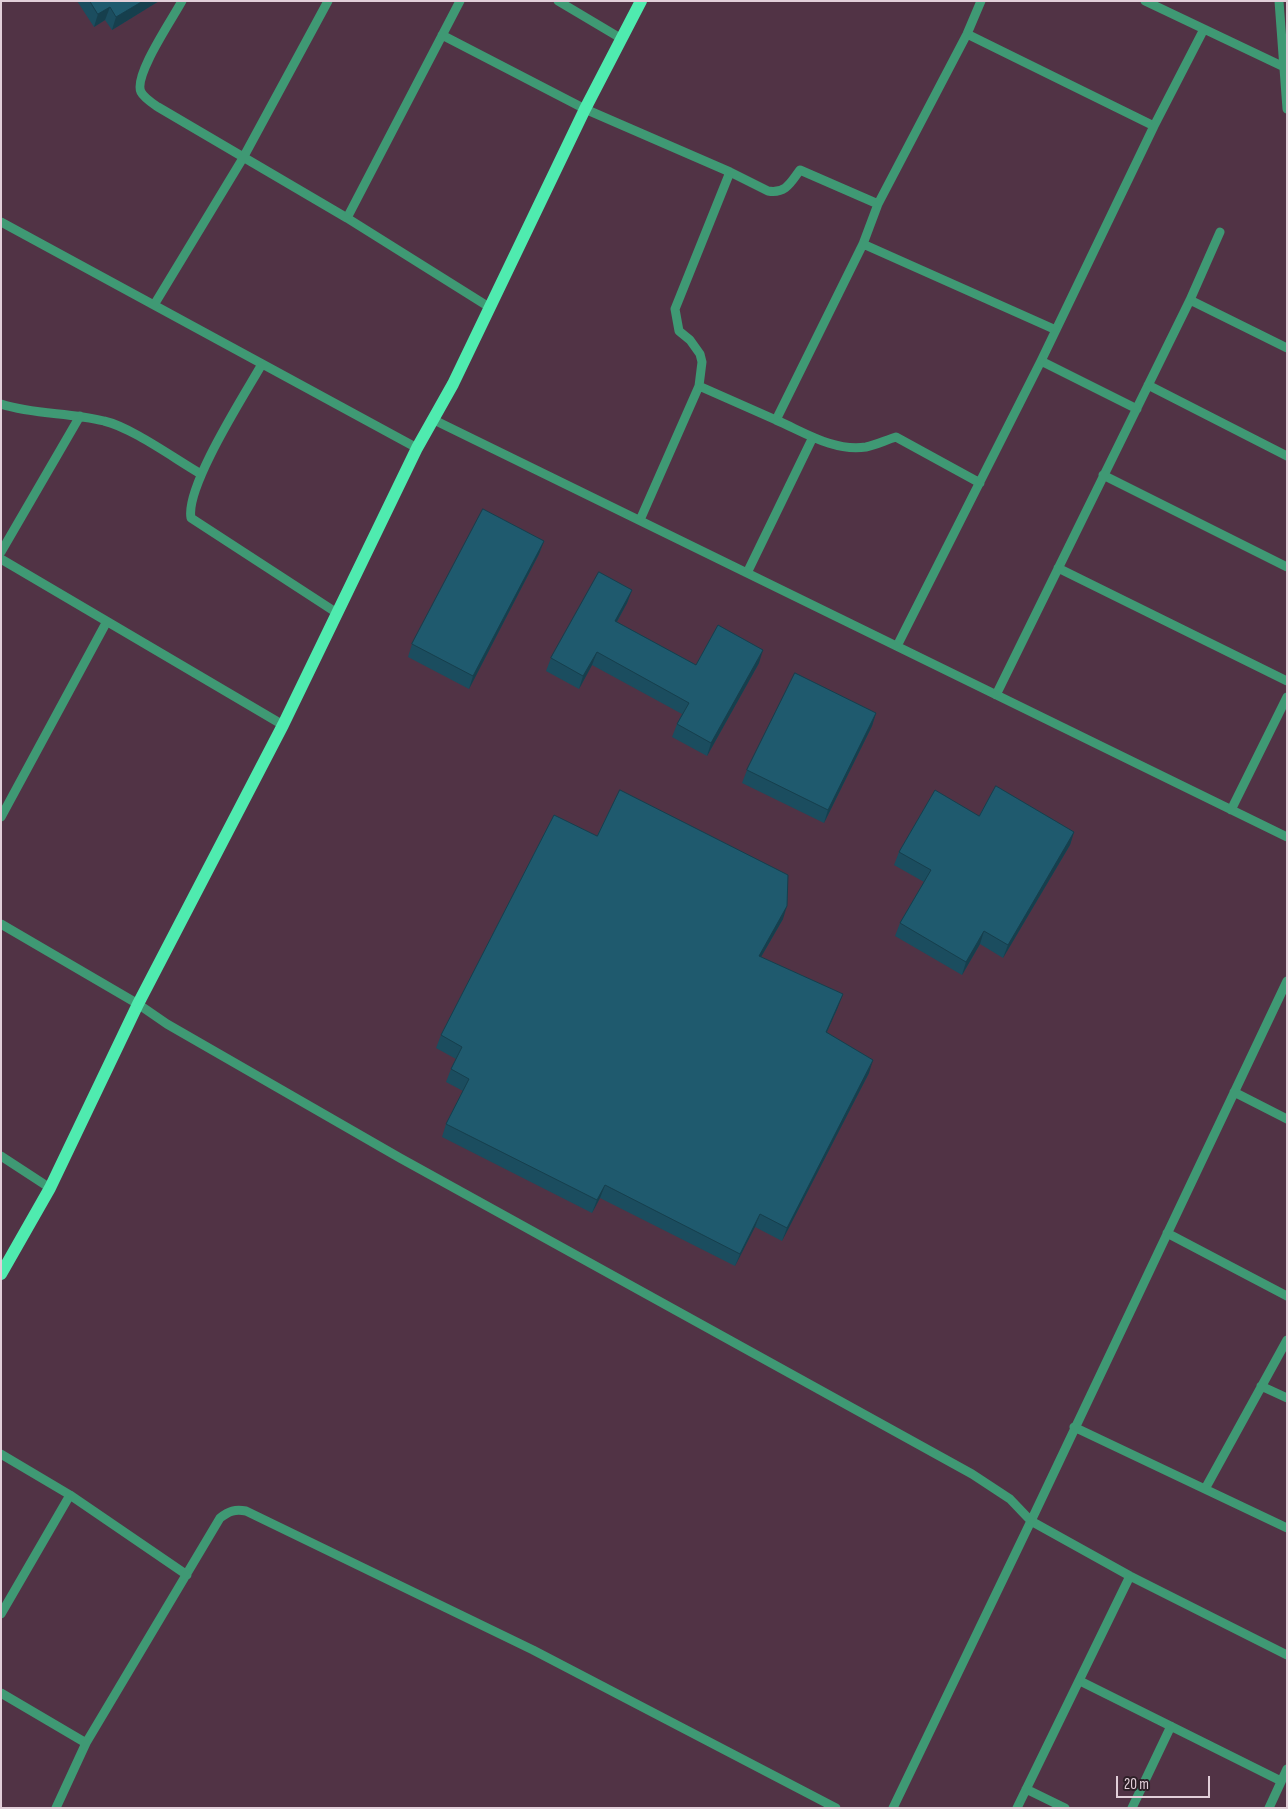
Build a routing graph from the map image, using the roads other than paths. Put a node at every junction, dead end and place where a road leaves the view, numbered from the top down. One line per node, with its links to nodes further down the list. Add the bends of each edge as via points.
1 (182, 1): 17 (street, via 142,71 140,91 158,107)
2 (328, 1): 17 (street)
3 (460, 1): 11 (street)
4 (558, 1): 12 (street)
5 (641, 1): 12 (main road)
6 (981, 1): 10 (street)
7 (1145, 1): 9 (street)
8 (1279, 1): 13 (street)
9 (1204, 29): 13 (street); 16 (street)
10 (966, 34): 16 (street); 19 (street)
11 (442, 35): 14 (street); 20 (street)
12 (622, 38): 14 (main road)
13 (1284, 67): 15 (street)
14 (585, 109): 18 (street); 26 (main road)
15 (1287, 109)
16 (1154, 126): 27 (street)
17 (243, 158): 20 (street); 25 (street)
18 (730, 172): 19 (street, via 775,192 786,188 800,170); 32 (street, via 675,309 678,331 700,354)
19 (878, 204): 23 (street)
20 (347, 218): 26 (street)
21 (1, 222): 25 (street)
22 (1220, 232): 24 (street)
23 (863, 244): 27 (street); 37 (street)
24 (1190, 300): 28 (street); 31 (street)
25 (154, 305): 30 (street)
26 (489, 307): 36 (main road, via 453,384)
27 (1056, 330): 29 (street)
28 (1287, 348)
29 (1041, 361): 34 (street); 43 (street)
30 (262, 364): 39 (street); 41 (street)
31 (1148, 385): 34 (street); 40 (street)
32 (698, 386): 37 (street); 44 (street)
33 (1, 404): 35 (street, via 27,412)
34 (1137, 409): 42 (street)
35 (80, 416): 41 (street, via 117,425); 45 (street)
36 (432, 419): 39 (main road); 44 (street)
37 (776, 420): 38 (street)
38 (813, 437): 43 (street, via 848,448 871,446 896,437); 49 (street)
39 (417, 448): 50 (main road)
40 (1287, 456)
41 (201, 474): 50 (street, via 190,508 192,520)
42 (1102, 475): 47 (street); 48 (street)
43 (980, 483): 52 (street)
44 (640, 520): 49 (street)
45 (1, 552)
46 (1, 559): 51 (street)
47 (1287, 567)
48 (1058, 568): 53 (street); 54 (street)
49 (747, 573): 52 (street)
50 (338, 613): 56 (main road)
51 (106, 623): 56 (street); 58 (street)
52 (897, 646): 54 (street)
53 (1287, 681)
54 (996, 695): 57 (street)
55 (1287, 697): 57 (street)
56 (283, 725): 62 (main road)
57 (1231, 810): 59 (street)
58 (1, 817)
59 (1287, 837)
60 (1, 924): 62 (street)
61 (1287, 981): 63 (street)
62 (138, 1004): 66 (main road); 77 (street, via 167,1024 409,1162 972,1474 1006,1496)
63 (1234, 1092): 64 (street); 67 (street)
64 (1287, 1119)
65 (1, 1156): 66 (street)
66 (50, 1188): 68 (main road)
67 (1167, 1233): 69 (street); 73 (street)
68 (1, 1274)
69 (1287, 1296)
70 (1287, 1340): 71 (street)
71 (1261, 1386): 72 (street); 75 (street)
72 (1287, 1398)
73 (1074, 1427): 75 (street); 77 (street)
74 (1, 1454): 76 (street)
75 (1205, 1489): 78 (street)
76 (70, 1495): 79 (street); 81 (street)
77 (1031, 1521): 80 (street); 92 (street)
78 (1287, 1528)
79 (187, 1575): 86 (street); 91 (street, via 220,1518 231,1510 246,1511 533,1650)
80 (1130, 1576): 82 (street); 83 (street)
81 (1, 1614)
82 (1287, 1656)
83 (1080, 1681): 85 (street); 89 (street)
84 (1, 1693): 86 (street)
85 (1171, 1726): 88 (street); 95 (street)
86 (86, 1743): 90 (street)
87 (1287, 1769): 88 (street)
88 (1281, 1782): 96 (street)
89 (1026, 1789): 93 (street); 94 (street)
90 (56, 1808)
91 (836, 1808)
92 (893, 1808)
93 (1016, 1808)
94 (1065, 1808)
95 (1132, 1808)
96 (1269, 1808)

